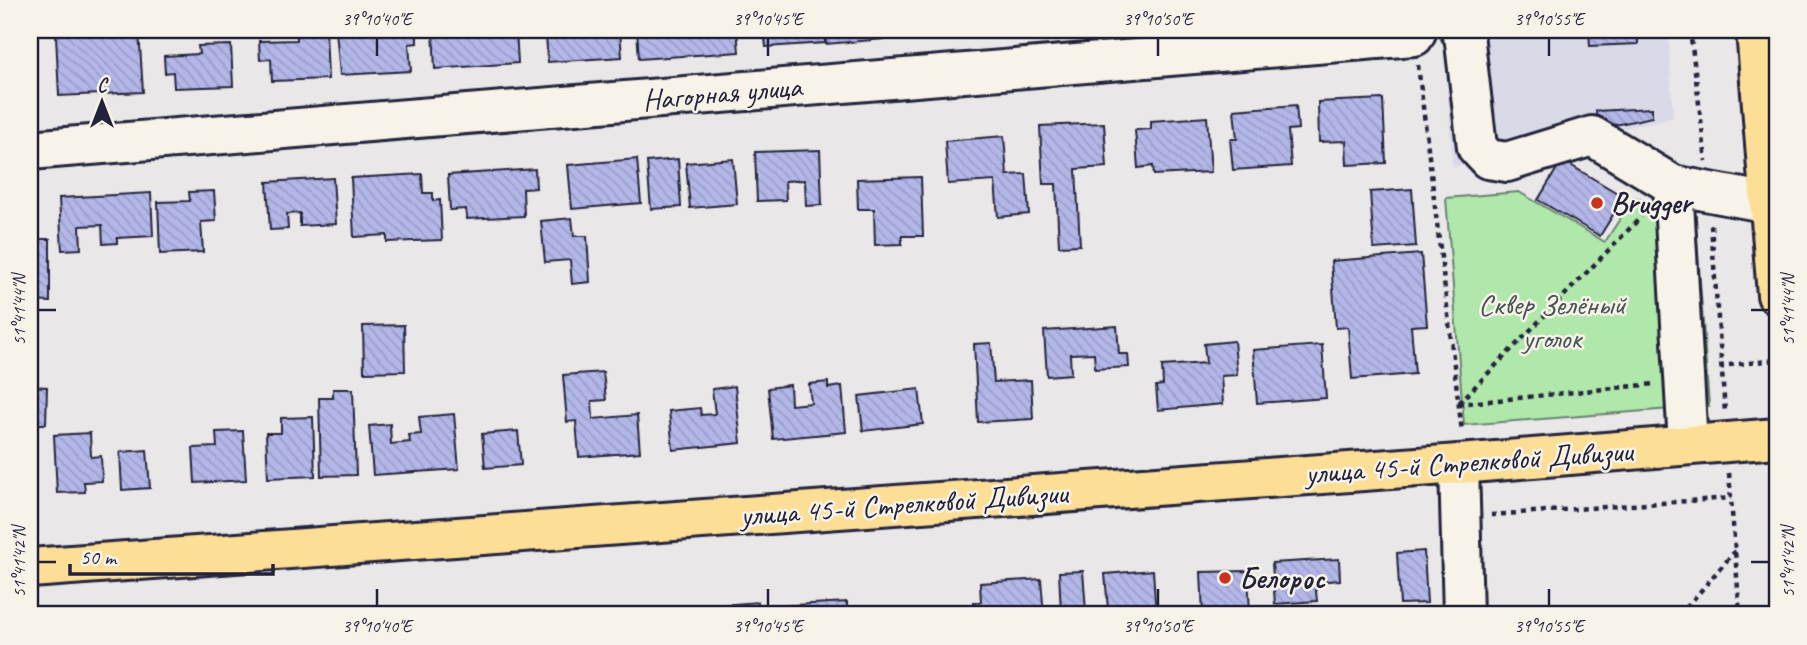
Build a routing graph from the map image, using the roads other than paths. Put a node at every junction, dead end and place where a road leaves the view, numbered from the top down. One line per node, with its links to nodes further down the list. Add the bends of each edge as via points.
1 (1460, 30): 5 (street, via 1477,147 1488,159 1507,162 1592,136)
2 (1756, 30): 6 (main road)
3 (1415, 33): 4 (street, Нагорная улица)
4 (30, 150)
5 (1691, 189): 6 (street); 9 (street, via 1684,381)
6 (1769, 202): 7 (main road)
7 (1777, 295)
8 (1777, 438): 9 (main road, улица 45-й Стрелковой Дивизии)
9 (1688, 445): 10 (main road, улица 45-й Стрелковой Дивизии)
10 (1459, 464): 11 (main road, улица 45-й Стрелковой Дивизии); 12 (street)
11 (30, 568)
12 (1463, 615)

